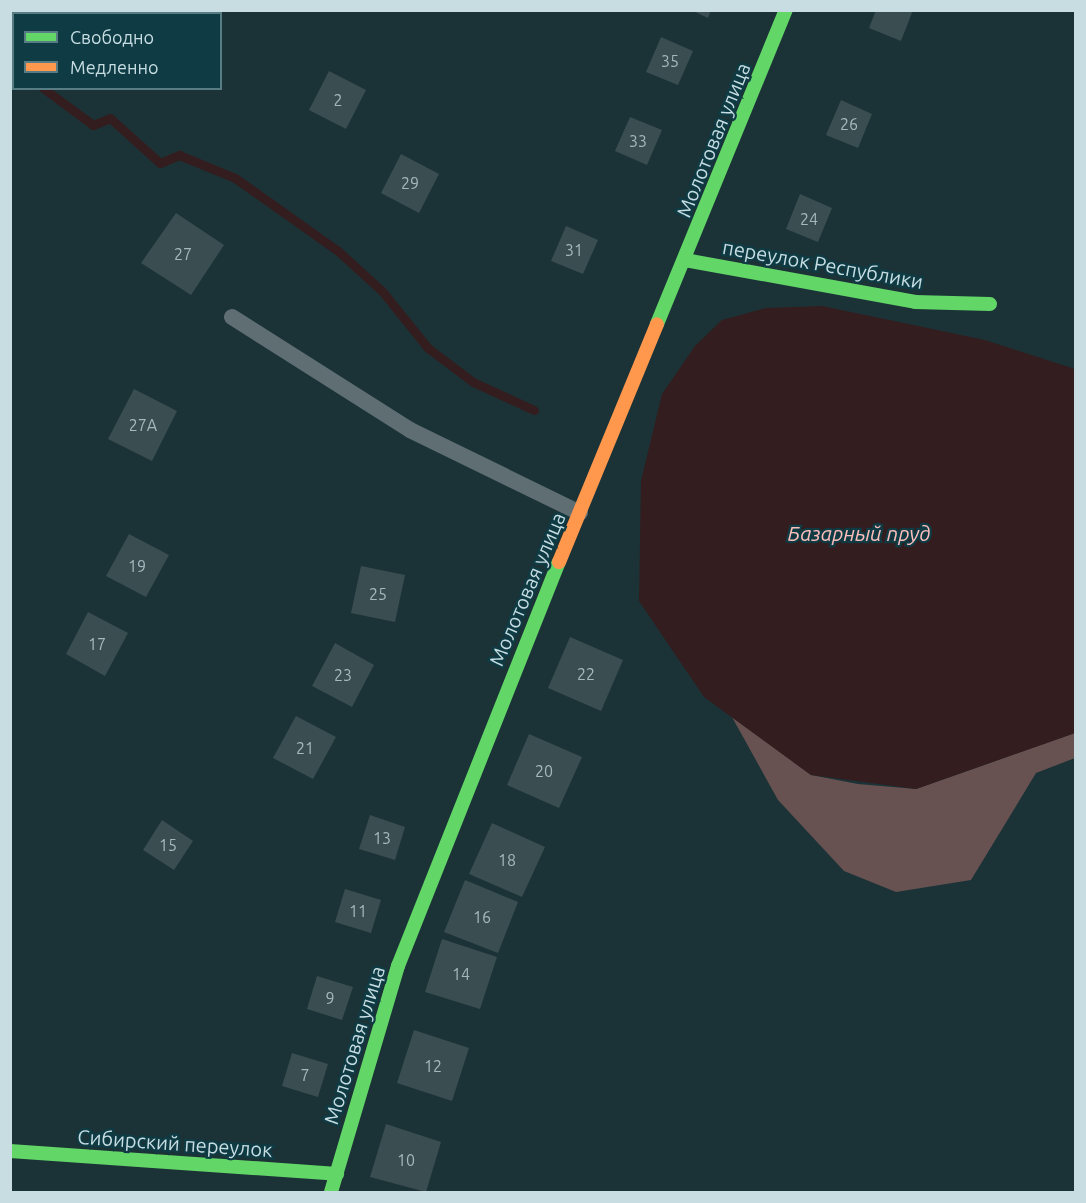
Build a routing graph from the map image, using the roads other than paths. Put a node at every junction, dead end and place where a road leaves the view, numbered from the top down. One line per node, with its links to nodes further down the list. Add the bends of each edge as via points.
1 (786, 10): 2 (street, Молотовая улица)
2 (685, 260): 3 (street, переулок Республики, via 915,302); 5 (street, Молотовая улица)
3 (990, 304)
4 (232, 317): 5 (lane, via 410,430)
5 (580, 513): 7 (street, Молотовая улица, via 457,809 398,966)
6 (10, 1151): 7 (street, Сибирский переулок)
7 (337, 1174): 8 (street, Молотовая улица)
8 (331, 1192)

